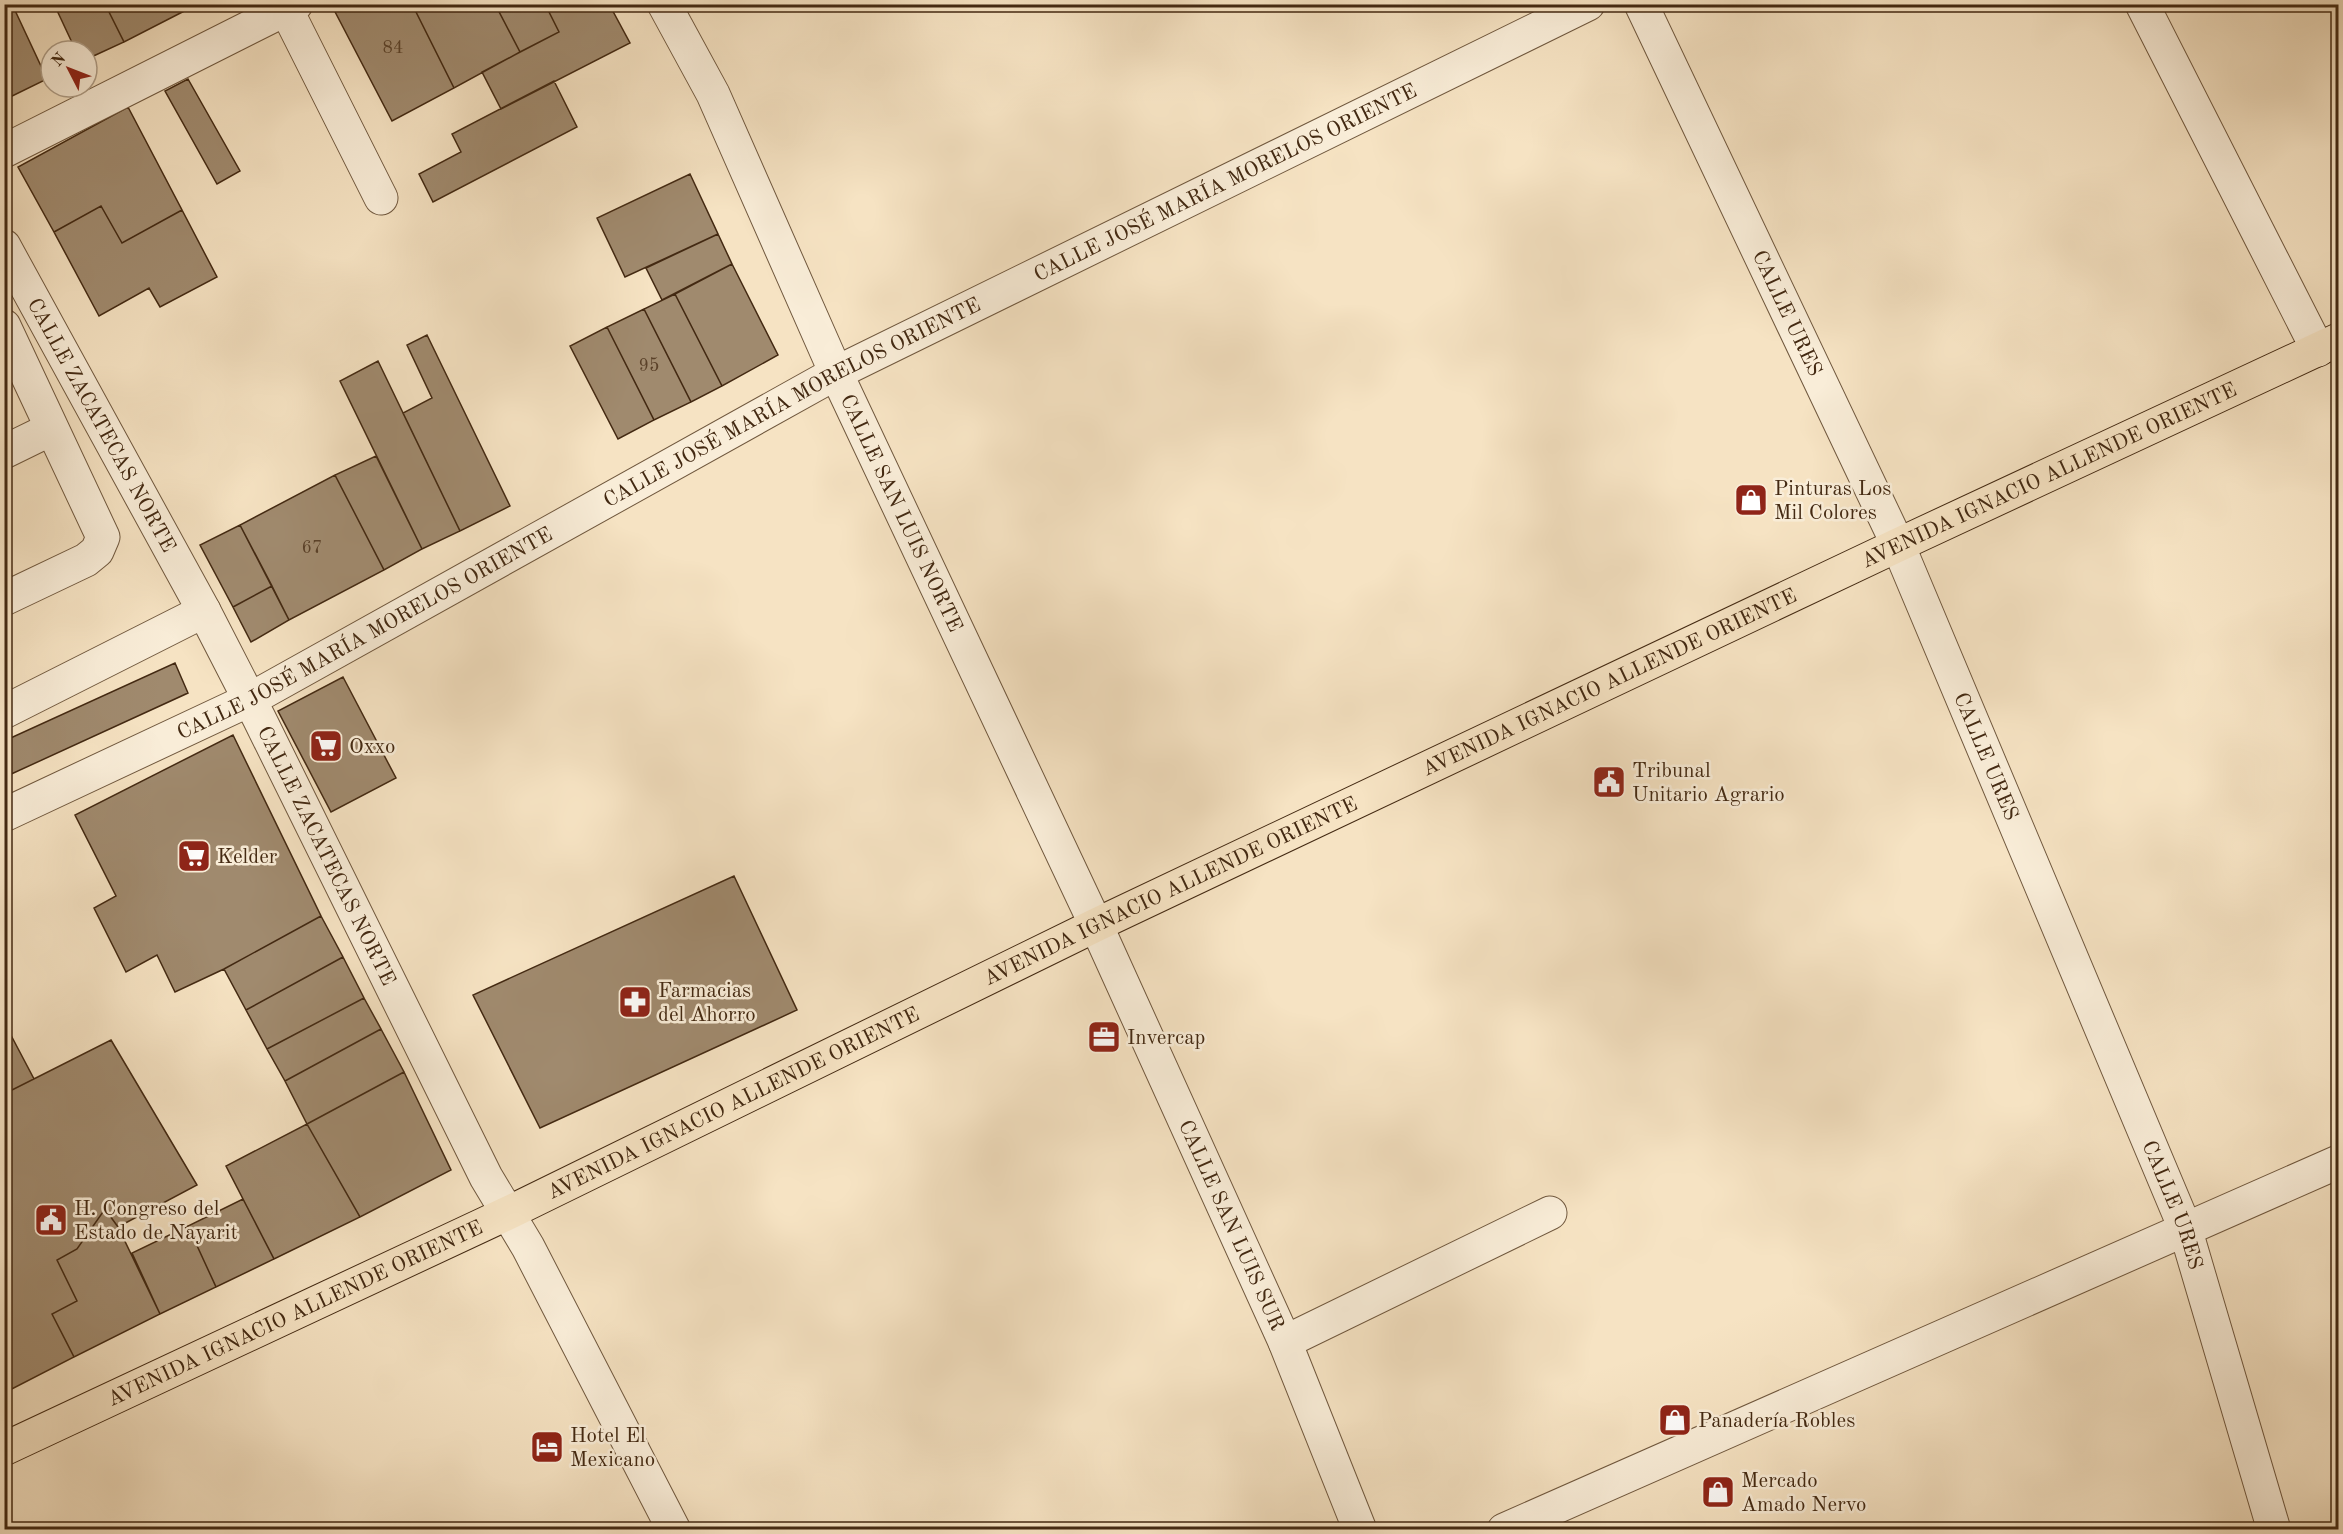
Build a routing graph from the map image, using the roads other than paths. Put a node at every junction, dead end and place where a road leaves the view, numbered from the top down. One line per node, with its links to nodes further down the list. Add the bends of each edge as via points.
1 (664, 4): 11 (street, CALLE SAN LUIS NORTE, via 712,94)
2 (1588, 4): 11 (street, CALLE JOSÉ MARÍA MORELOS ORIENTE)
3 (1641, 4): 14 (street, CALLE URES)
4 (2142, 4): 10 (street)
5 (291, 7): 6 (street); 7 (street)
6 (4, 151)
7 (381, 198)
8 (4, 246): 16 (street, CALLE ZACATECAS NORTE)
9 (4, 326): 12 (street)
10 (2328, 345): 14 (main road, AVENIDA IGNACIO ALLENDE ORIENTE)
11 (836, 373): 17 (street, CALLE JOSÉ MARÍA MORELOS ORIENTE); 20 (street, CALLE SAN LUIS NORTE)
12 (51, 429): 13 (street); 15 (street, via 103,537 97,551 86,560)
13 (4, 452)
14 (1898, 545): 20 (main road, AVENIDA IGNACIO ALLENDE ORIENTE); 24 (street, CALLE URES)
15 (4, 600)
16 (204, 611): 17 (street, CALLE ZACATECAS NORTE); 18 (street)
17 (249, 700): 19 (street, CALLE JOSÉ MARÍA MORELOS ORIENTE); 22 (street, CALLE ZACATECAS NORTE, via 486,1177)
18 (4, 712)
19 (4, 814)
20 (1096, 925): 22 (main road, AVENIDA IGNACIO ALLENDE ORIENTE); 25 (street, CALLE SAN LUIS SUR)
21 (2338, 1162): 24 (street)
22 (508, 1213): 26 (main road, AVENIDA IGNACIO ALLENDE ORIENTE); 27 (street, CALLE ZACATECAS NORTE)
23 (1550, 1213): 25 (street)
24 (2185, 1228): 29 (street); 30 (street, CALLE URES)
25 (1285, 1342): 28 (street, CALLE SAN LUIS SUR)
26 (4, 1449)
27 (674, 1530)
28 (1360, 1530)
29 (1504, 1530)
30 (2274, 1530)

